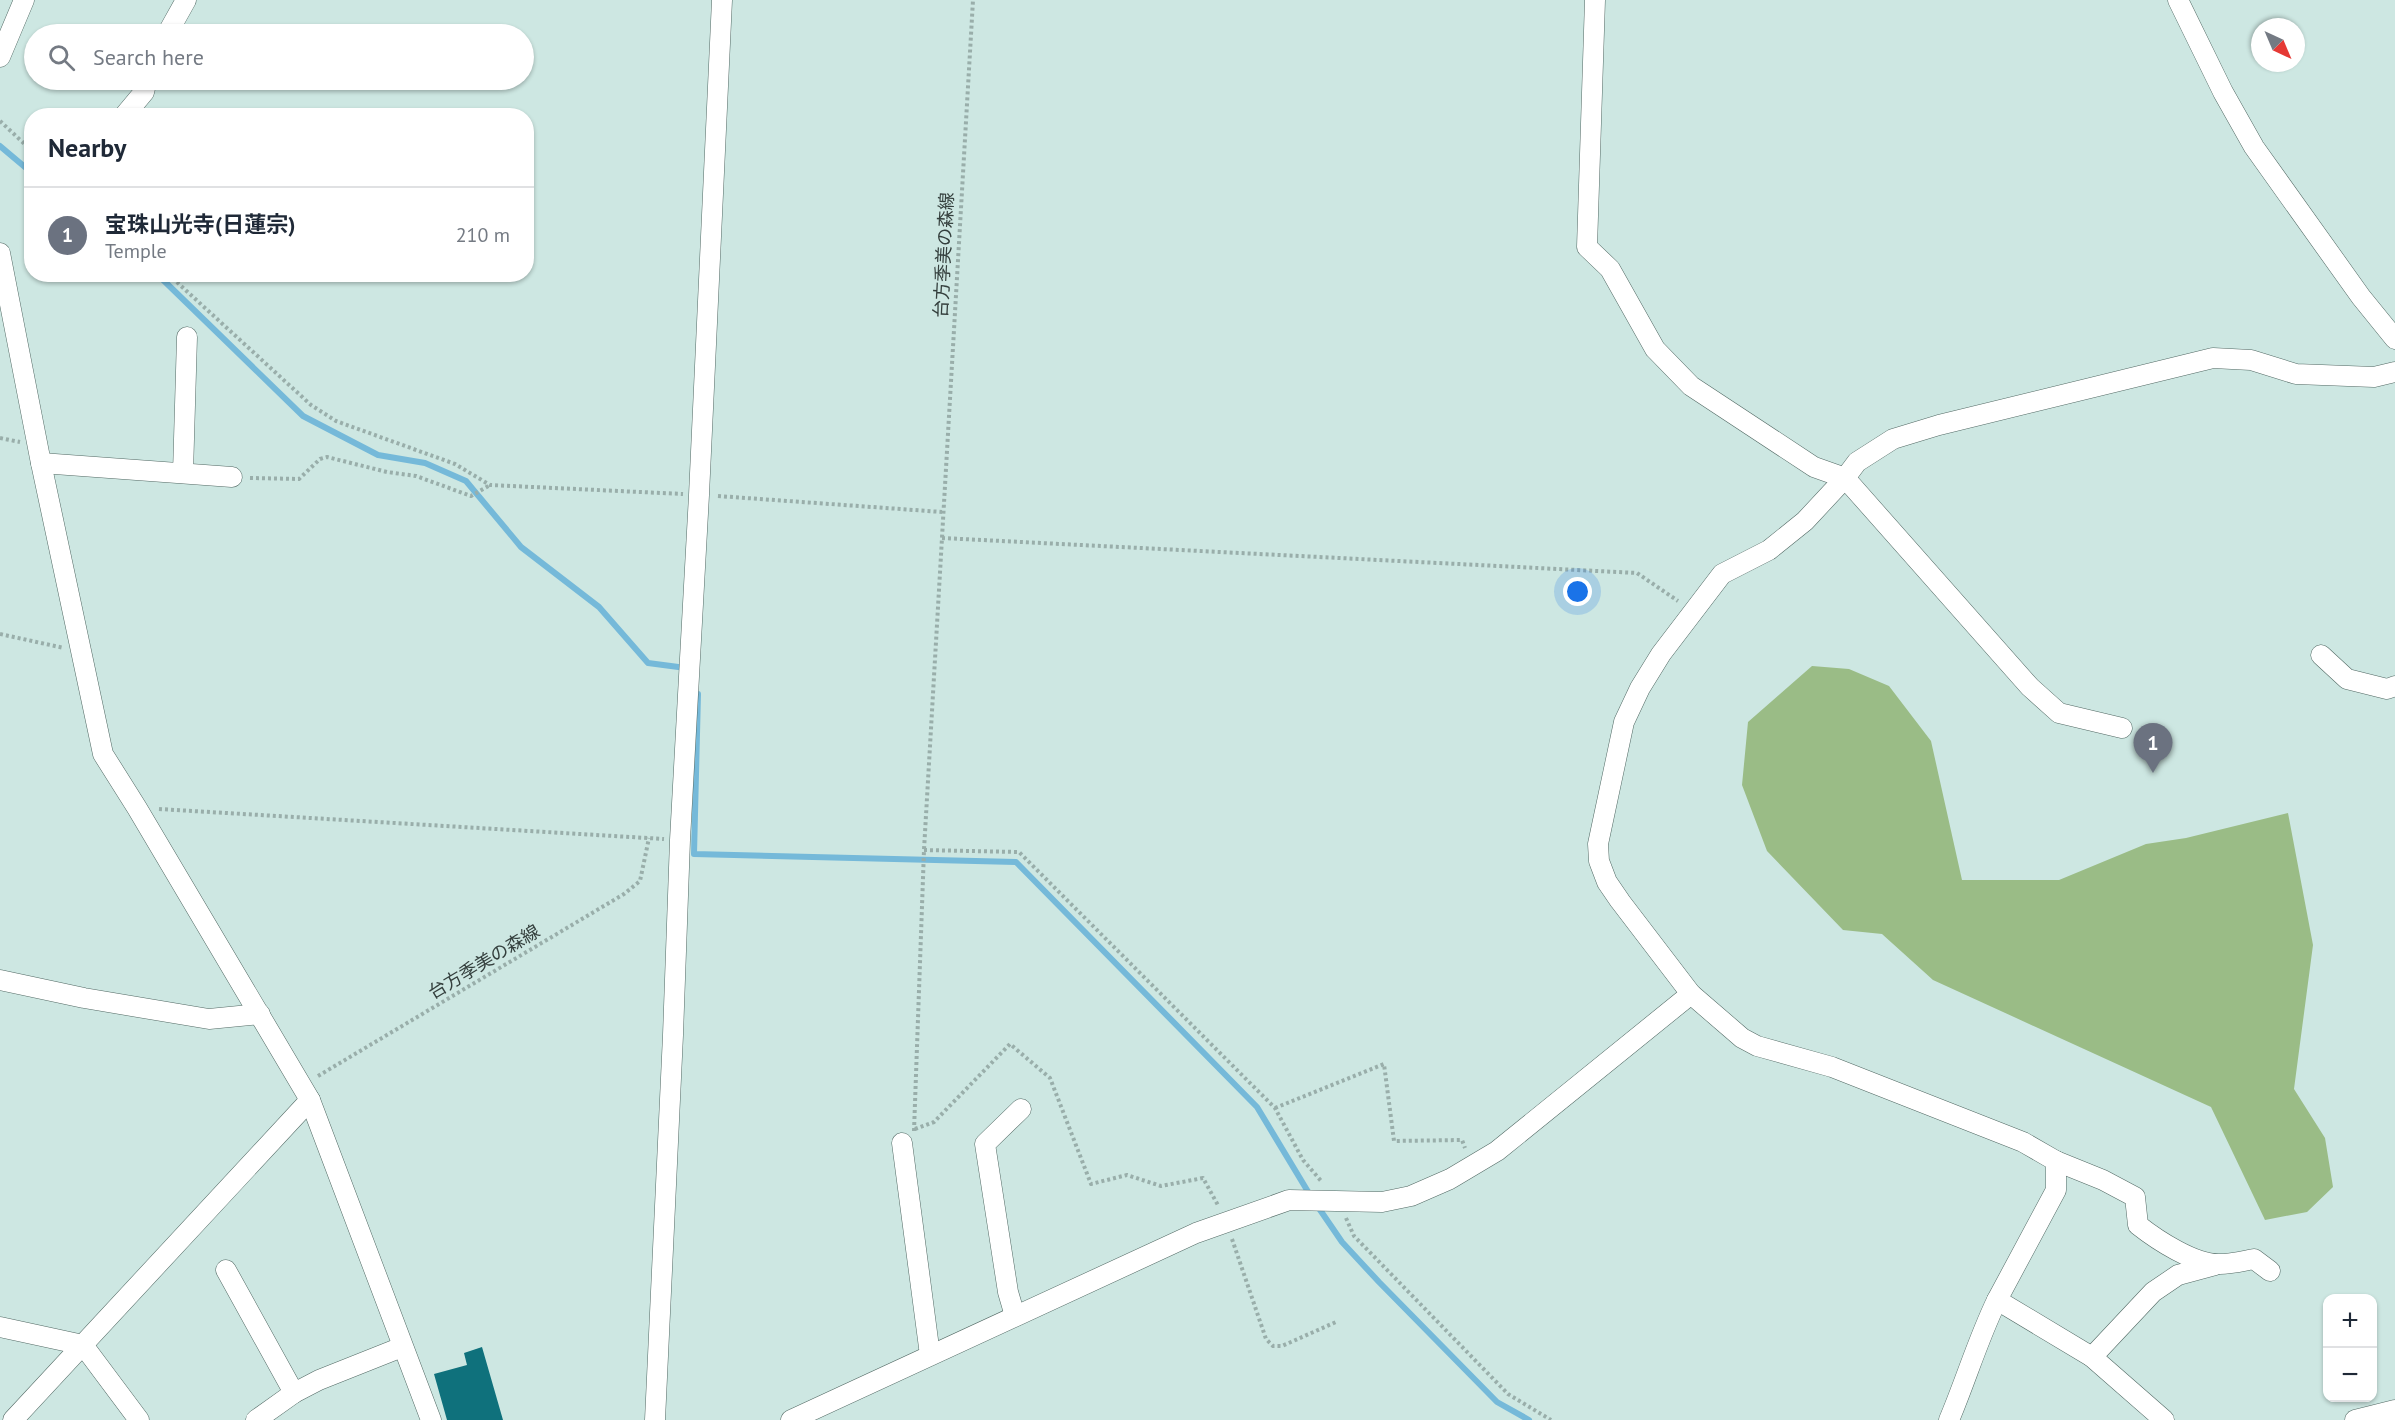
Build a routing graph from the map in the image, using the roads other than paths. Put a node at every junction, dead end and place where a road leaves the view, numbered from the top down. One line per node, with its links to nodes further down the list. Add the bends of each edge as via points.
1 (24, 0): 7 (street)
2 (186, 0): 6 (street)
3 (722, 0): 44 (street)
4 (1595, 0): 17 (street, via 1587,247 1610,269 1655,349 1691,386 1814,468)
5 (2178, 0): 12 (street, via 2254,147)
6 (173, 24)
7 (0, 57)
8 (144, 90): 9 (street)
9 (131, 108)
10 (0, 253): 14 (street)
11 (187, 337): 15 (street)
12 (2395, 339)
13 (2395, 372): 17 (street, via 2374,376 2296,374 2251,360 2213,357 1893,439 1857,462)
14 (41, 463): 15 (street); 23 (street, via 103,754)
15 (183, 473): 16 (street)
16 (232, 477)
17 (1845, 478): 20 (street, via 2030,687 2059,713); 22 (street, via 1805,521 1768,550 1722,574 1661,654 1624,722 1598,844 1599,861 1620,901)
18 (2321, 655): 19 (street, via 2347,679 2387,689)
19 (2395, 686)
20 (2122, 728)
21 (0, 980): 23 (street, via 209,1019)
22 (1691, 994): 27 (street, via 1757,1046 1832,1067 2023,1142); 32 (street, via 1497,1151 1430,1189 1382,1202 1289,1200 1196,1233)
23 (260, 1014): 24 (street)
24 (306, 1093): 34 (street); 35 (street)
25 (1021, 1109): 32 (street, via 985,1144)
26 (909, 1136): 36 (street)
27 (2056, 1161): 28 (street, via 2134,1197 2138,1225 2154,1238 2198,1260); 31 (street, via 2056,1190)
28 (2218, 1264): 30 (street, via 2254,1260); 37 (street, via 2178,1275 2153,1292)
29 (226, 1270): 38 (street)
30 (2270, 1271)
31 (1997, 1300): 37 (street); 46 (street)
32 (1015, 1316): 36 (street)
33 (0, 1327): 34 (street)
34 (83, 1345): 40 (street); 41 (street)
35 (402, 1347): 38 (street); 43 (street)
36 (930, 1355): 45 (street)
37 (2092, 1356): 47 (street)
38 (294, 1393): 42 (street)
39 (2395, 1410): 48 (street)
40 (14, 1420)
41 (139, 1420)
42 (256, 1420)
43 (430, 1420)
44 (655, 1420)
45 (791, 1420)
46 (1949, 1420)
47 (2164, 1420)
48 (2355, 1420)

